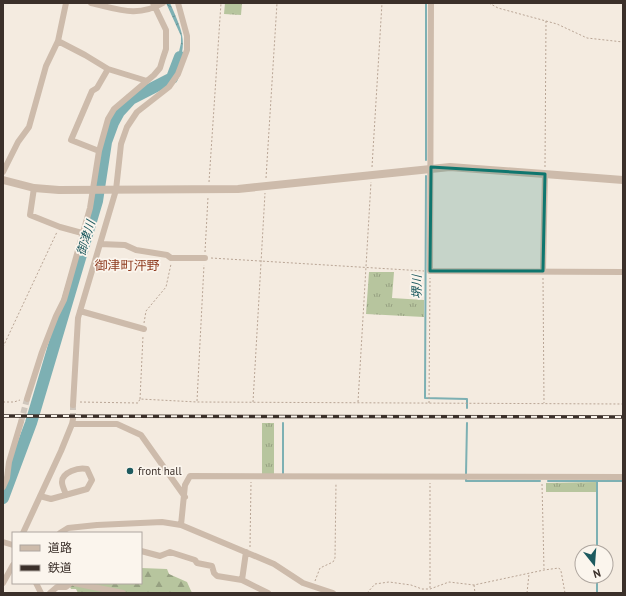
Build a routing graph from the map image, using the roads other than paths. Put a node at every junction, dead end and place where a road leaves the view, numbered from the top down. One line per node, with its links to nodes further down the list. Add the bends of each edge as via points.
1 (66, 3): 6 (street)
2 (91, 3): 5 (street, via 134,12 145,12)
3 (178, 3): 17 (street, via 187,36 184,62 169,87 137,112 127,127 120,144)
4 (431, 3): 10 (street)
5 (157, 5): 8 (street, via 166,30 166,49 160,68)
6 (58, 41): 7 (street); 11 (street, via 46,66 29,127 18,142)
7 (108, 69): 8 (street); 9 (street, via 97,88 92,91 71,140)
8 (147, 81): 9 (street, via 114,109 106,125)
9 (99, 151): 16 (street)
10 (431, 167): 12 (street, via 469,167); 17 (street, via 265,186 208,190); 21 (street, via 427,271)
11 (3, 172)
12 (545, 174): 14 (street); 21 (street)
13 (3, 180): 15 (street)
14 (623, 180)
15 (34, 188): 16 (street); 18 (street, via 30,215)
16 (94, 190): 17 (street); 18 (street)
17 (115, 190): 19 (street)
18 (82, 233): 25 (street, via 64,300 42,352)
19 (100, 244): 20 (street, via 125,245 171,258); 23 (street)
20 (205, 258)
21 (543, 271): 22 (street)
22 (623, 272)
23 (80, 311): 24 (street); 26 (street)
24 (144, 329)
25 (27, 399)
26 (73, 404)
27 (20, 422): 29 (street)
28 (623, 477): 32 (street, via 190,476 185,485)
29 (3, 487)
30 (66, 495): 30 (street, via 63,478 70,472 87,469 92,480 87,489); 31 (street, via 51,499)
31 (40, 496): 32 (street, via 73,421 117,424 141,435); 34 (street)
32 (185, 497): 33 (street)
33 (181, 525): 35 (street, via 162,522 97,525 68,528); 37 (street)
34 (23, 532)
35 (62, 532)
36 (142, 551): 39 (street, via 160,556 170,552 212,566 216,576)
37 (248, 553): 39 (street); 48 (street, via 274,564 302,583)
38 (12, 567): 40 (street)
39 (242, 580): 47 (street)
40 (3, 583)
41 (37, 584): 44 (street)
42 (71, 584): 45 (street, via 57,587)
43 (78, 584): 46 (street)
44 (42, 593)
45 (50, 593)
46 (123, 593)
47 (268, 593)
48 (333, 593)

